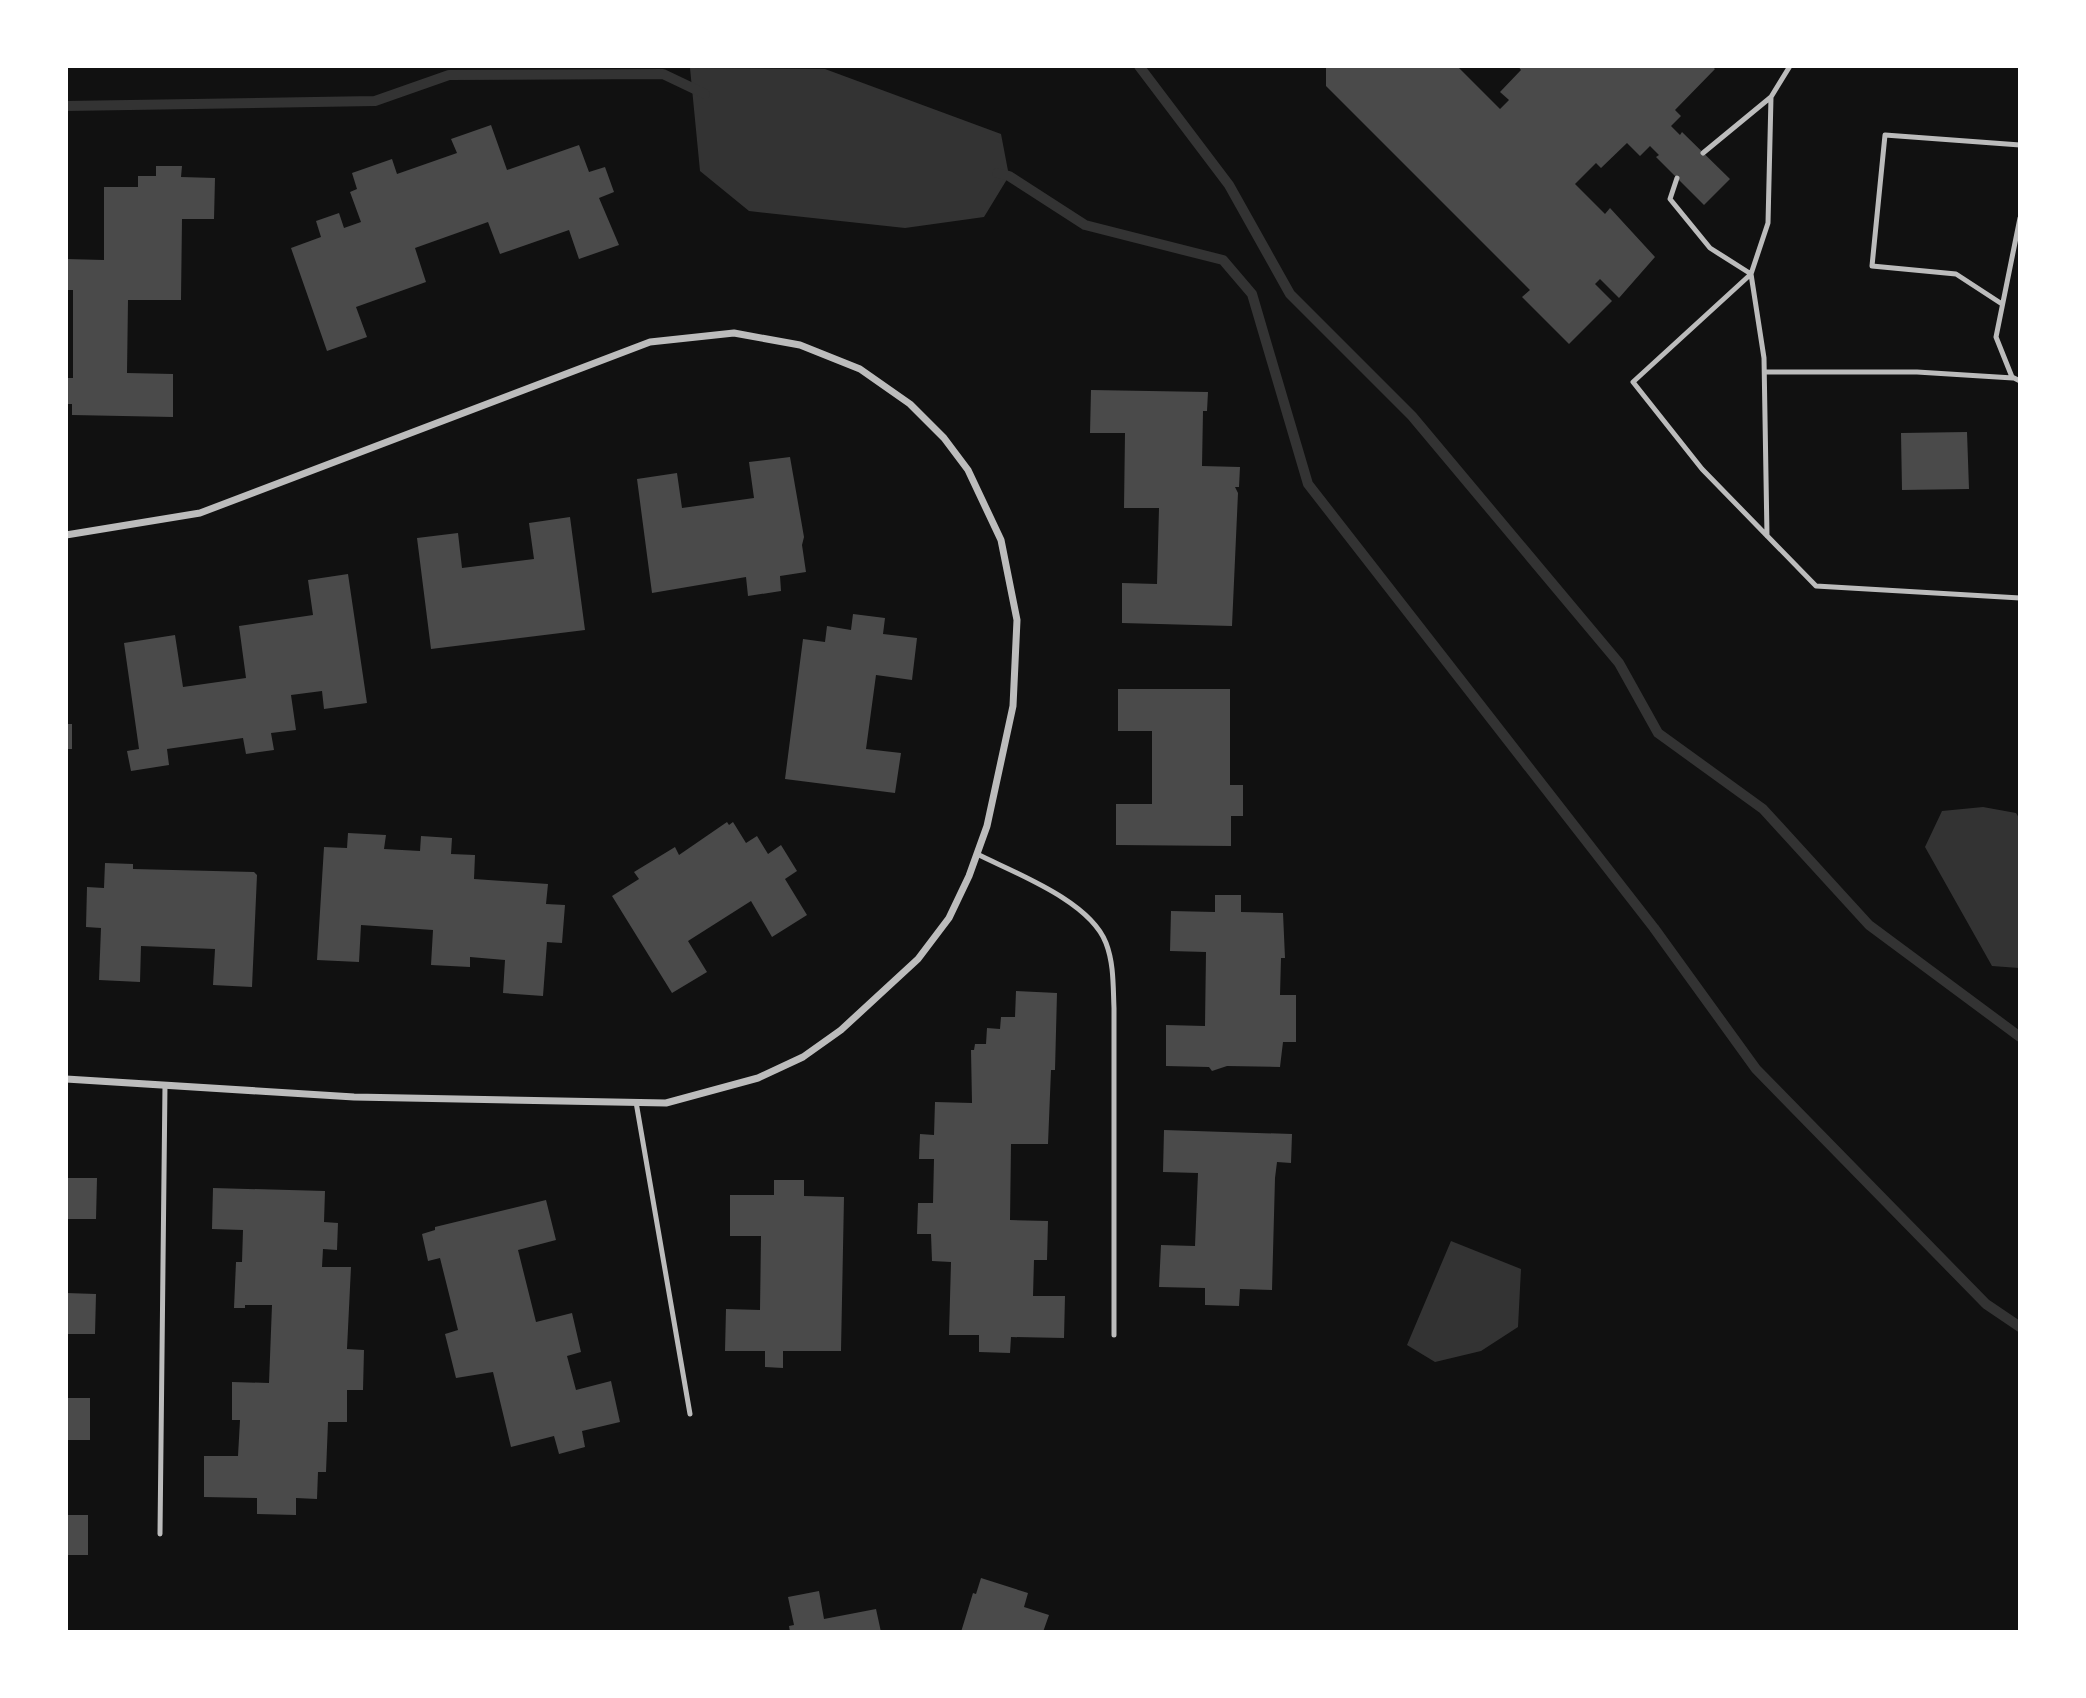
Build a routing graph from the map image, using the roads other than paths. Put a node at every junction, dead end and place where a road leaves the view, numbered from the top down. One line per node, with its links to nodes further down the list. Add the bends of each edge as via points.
1 (1790, 66): 2 (lane)
2 (1771, 97): 4 (lane); 7 (lane, via 1768,223)
3 (2020, 145): 8 (lane, via 1885,135 1872,267 1956,274)
4 (1703, 152)
5 (1677, 178): 7 (lane, via 1670,199 1710,248)
6 (2020, 218): 8 (lane)
7 (1751, 274): 9 (lane); 13 (lane, via 1633,382 1702,468)
8 (2002, 304): 10 (lane, via 1996,337)
9 (1765, 372): 10 (lane); 13 (lane)
10 (2013, 377): 11 (lane)
11 (2020, 381)
12 (66, 535): 15 (street, via 200,513 650,342 734,333 800,345 860,369 944,438 968,470 1001,541 1017,620 1013,706)
13 (1767, 536): 14 (lane, via 1816,586)
14 (2020, 598)
15 (977, 854): 18 (street, via 949,918 918,959 841,1030 803,1057 758,1077 666,1103); 19 (lane, via 1051,891 1088,917 1105,940 1113,967)
16 (66, 1079): 17 (street)
17 (165, 1085): 18 (street, via 354,1097); 21 (lane)
18 (636, 1102): 20 (lane)
19 (1114, 1335)
20 (690, 1414)
21 (160, 1534)

